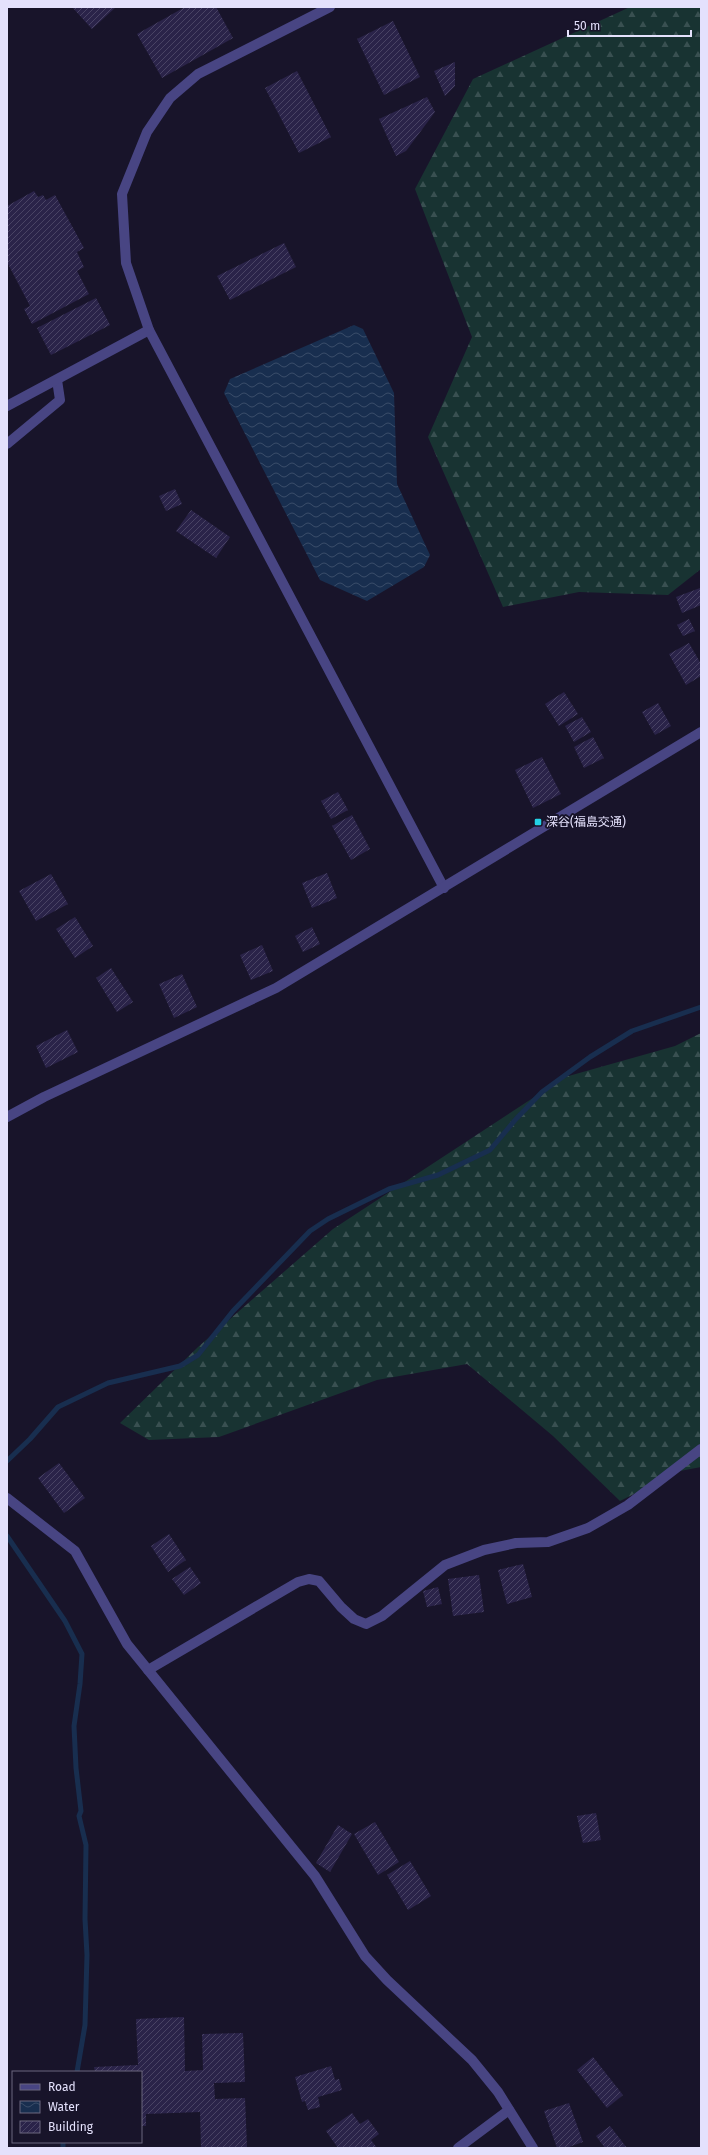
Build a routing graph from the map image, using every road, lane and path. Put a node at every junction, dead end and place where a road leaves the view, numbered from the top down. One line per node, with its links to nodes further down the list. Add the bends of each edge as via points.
1 (330, 7): 2 (street, via 198,74 170,98 147,132 122,194 126,263)
2 (148, 330): 3 (street); 7 (street)
3 (57, 380): 4 (street); 5 (street, via 60,400)
4 (7, 406)
5 (7, 444)
6 (701, 732): 7 (street)
7 (444, 888): 8 (street, via 276,988 44,1097)
8 (7, 1117)
9 (701, 1449): 11 (street, via 628,1505 588,1528 548,1542 516,1543 484,1550 444,1565 382,1616 366,1624 354,1619 341,1608 319,1581 309,1579 298,1582)
10 (7, 1498): 11 (street, via 75,1551 127,1644)
11 (148, 1670): 12 (street, via 315,1876 365,1956 472,2060)
12 (509, 2110): 13 (street); 14 (street)
13 (458, 2148)
14 (533, 2148)

